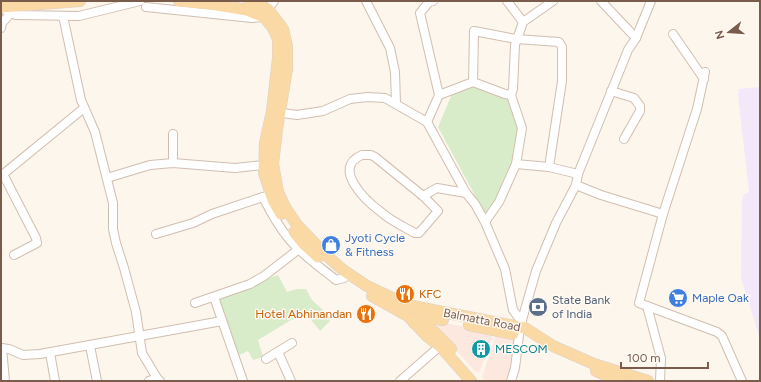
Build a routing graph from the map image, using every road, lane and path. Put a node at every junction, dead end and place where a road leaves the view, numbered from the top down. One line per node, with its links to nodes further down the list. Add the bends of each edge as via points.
1 (80, 1): 11 (main road)
2 (179, 1): 12 (main road, via 247,10)
3 (249, 1): 12 (main road)
4 (366, 1): 23 (street, via 390,48 395,72)
5 (433, 1): 21 (street, via 420,13)
6 (507, 1): 14 (street)
7 (553, 1): 14 (street)
8 (600, 1): 17 (street)
9 (651, 1): 17 (street)
10 (143, 4): 12 (street, via 252,18); 13 (street, via 79,16)
11 (6, 9): 13 (street, via 16,15); 15 (street)
12 (269, 9): 25 (main road, via 283,29 287,46 287,68)
13 (63, 16): 24 (street)
14 (523, 22): 18 (street)
15 (1, 25)
16 (673, 34): 40 (street, via 704,76 697,110)
17 (636, 38): 20 (street, via 628,50)
18 (516, 39): 19 (street, via 474,31); 22 (street); 32 (street, via 559,42 562,47 562,81)
19 (472, 82): 21 (street); 22 (street)
20 (611, 91): 28 (street, via 634,98 640,106 640,111); 33 (street)
21 (439, 95): 26 (street)
22 (511, 95): 30 (street, via 522,128)
23 (396, 104): 25 (street, via 385,98 350,98 323,111 297,115); 26 (street)
24 (84, 108): 34 (street); 35 (street, via 95,132)
25 (276, 112): 31 (main road, via 265,143); 49 (main road, via 273,164 278,192 289,213 297,225 343,270)
26 (426, 122): 37 (street)
27 (173, 134): 29 (street)
28 (624, 139)
29 (173, 163): 31 (street, via 235,168); 35 (street, via 150,165)
30 (516, 164): 32 (street); 41 (street, via 500,202)
31 (264, 165): 38 (main road)
32 (549, 167): 33 (street)
33 (578, 174): 36 (street)
34 (2, 175): 44 (street, via 37,243)
35 (107, 178): 52 (street, via 113,203 113,229 136,312)
36 (576, 185): 40 (street); 51 (street, via 556,223 536,271)
37 (466, 193): 39 (street, via 437,188); 41 (street)
38 (267, 196): 42 (street); 43 (street, via 273,216 289,240); 45 (main road, via 273,200 287,224 304,244)
39 (423, 196): 39 (street, via 438,212 417,234 386,216 362,195 351,178 349,168 357,157 371,155)
40 (663, 214): 48 (street, via 640,303)
41 (486, 222): 51 (street, via 505,269 513,310)
42 (156, 234)
43 (299, 249): 45 (street, via 336,280); 46 (street, via 250,284)
44 (14, 255)
45 (344, 278): 49 (main road, via 356,287)
46 (214, 297): 47 (street); 50 (street)
47 (195, 303)
48 (647, 306): 72 (street, via 661,358); 73 (street, via 717,332 722,336)
49 (409, 313): 51 (main road, Balmatta Road); 51 (main road); 55 (main road); 68 (main road, via 440,337)
50 (222, 321): 52 (street); 64 (street)
51 (520, 328): 69 (street); 70 (main road, via 524,336 548,351); 71 (main road, Balmatta Road, via 525,328 553,346 594,364)
52 (139, 336): 54 (street); 60 (street, via 142,353)
53 (292, 343): 57 (street)
54 (90, 346): 58 (street); 63 (street)
55 (440, 346): 66 (street); 67 (main road)
56 (2, 348): 58 (street, via 23,355); 61 (street)
57 (278, 352): 59 (street); 65 (street)
58 (50, 353): 62 (street)
59 (266, 359)
60 (155, 380)
61 (5, 381)
62 (55, 381)
63 (97, 381)
64 (243, 381)
65 (291, 381)
66 (400, 381)
67 (471, 381)
68 (478, 381)
69 (511, 381)
70 (619, 381)
71 (648, 381)
72 (660, 381)
73 (742, 381)

